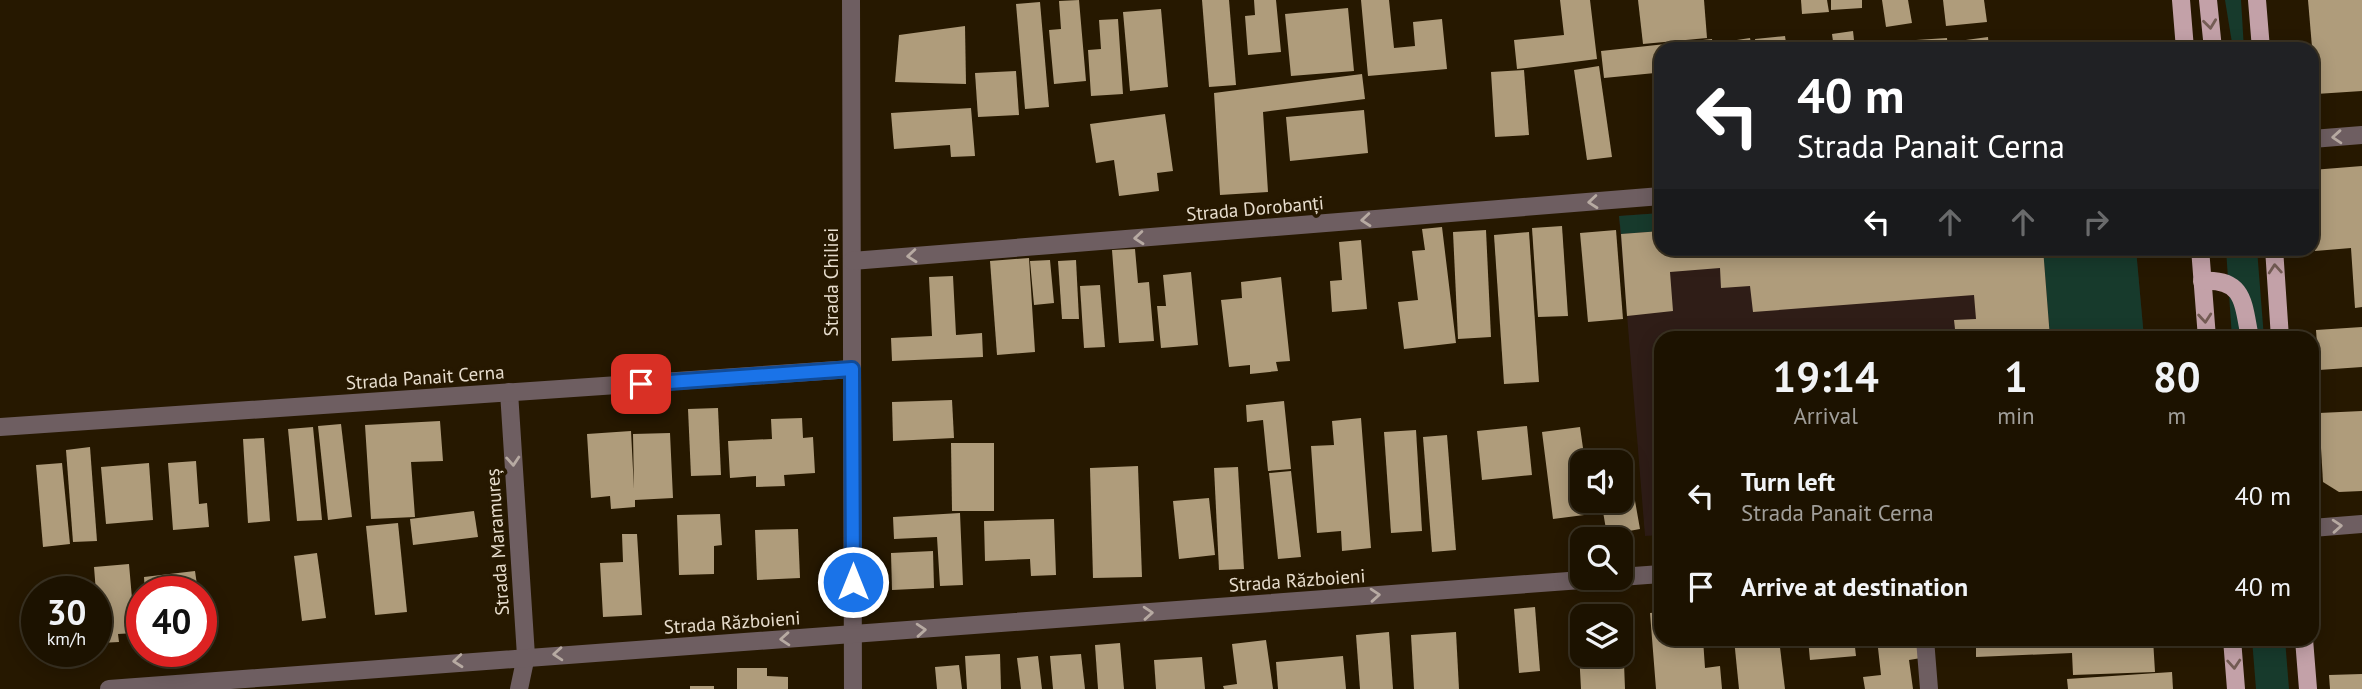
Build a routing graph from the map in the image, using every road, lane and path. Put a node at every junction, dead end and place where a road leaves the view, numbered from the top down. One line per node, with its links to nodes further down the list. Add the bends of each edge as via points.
1 (851, 0): 13 (street, Strada Chiliei)
2 (2181, 0): 5 (main road)
3 (2208, 0): 6 (main road, one-way to 6)
4 (2257, 0): 7 (main road)
5 (2184, 42)
6 (2212, 42)
7 (2260, 42)
8 (2362, 135): 9 (street, one-way to 9)
9 (2319, 138)
10 (1654, 197): 13 (street, Strada Dorobanți, one-way to 13)
11 (2200, 256): 14 (main road)
12 (2275, 256): 17 (main road, one-way to 12)
13 (852, 261): 18 (street, Strada Chiliei)
14 (2202, 281): 15 (main road, one-way to 15); 16 (main road, via 2228,282 2236,289)
15 (2206, 331)
16 (2248, 331)
17 (2280, 331)
18 (852, 369): 19 (street, Strada Panait Cerna); 26 (street, Strada Chiliei)
19 (509, 393): 20 (street, Strada Panait Cerna); 30 (street, Strada Maramureș, one-way to 30)
20 (0, 427)
21 (2362, 524): 22 (street, one-way to 21)
22 (2319, 527)
23 (1654, 574): 24 (street)
24 (1633, 576)
25 (1570, 581): 26 (street, Strada Războieni, one-way to 25)
26 (853, 635): 30 (street, Strada Războieni, one-way to 30); 33 (street, Strada Chiliei)
27 (1926, 646): 34 (street)
28 (2233, 646): 35 (main road, one-way to 35)
29 (2305, 646): 36 (main road)
30 (526, 656): 31 (street, Strada Războieni, one-way to 31); 32 (street, Strada Maramureș)
31 (109, 689)
32 (519, 689)
33 (853, 689)
34 (1929, 689)
35 (2236, 689)
36 (2308, 689)

